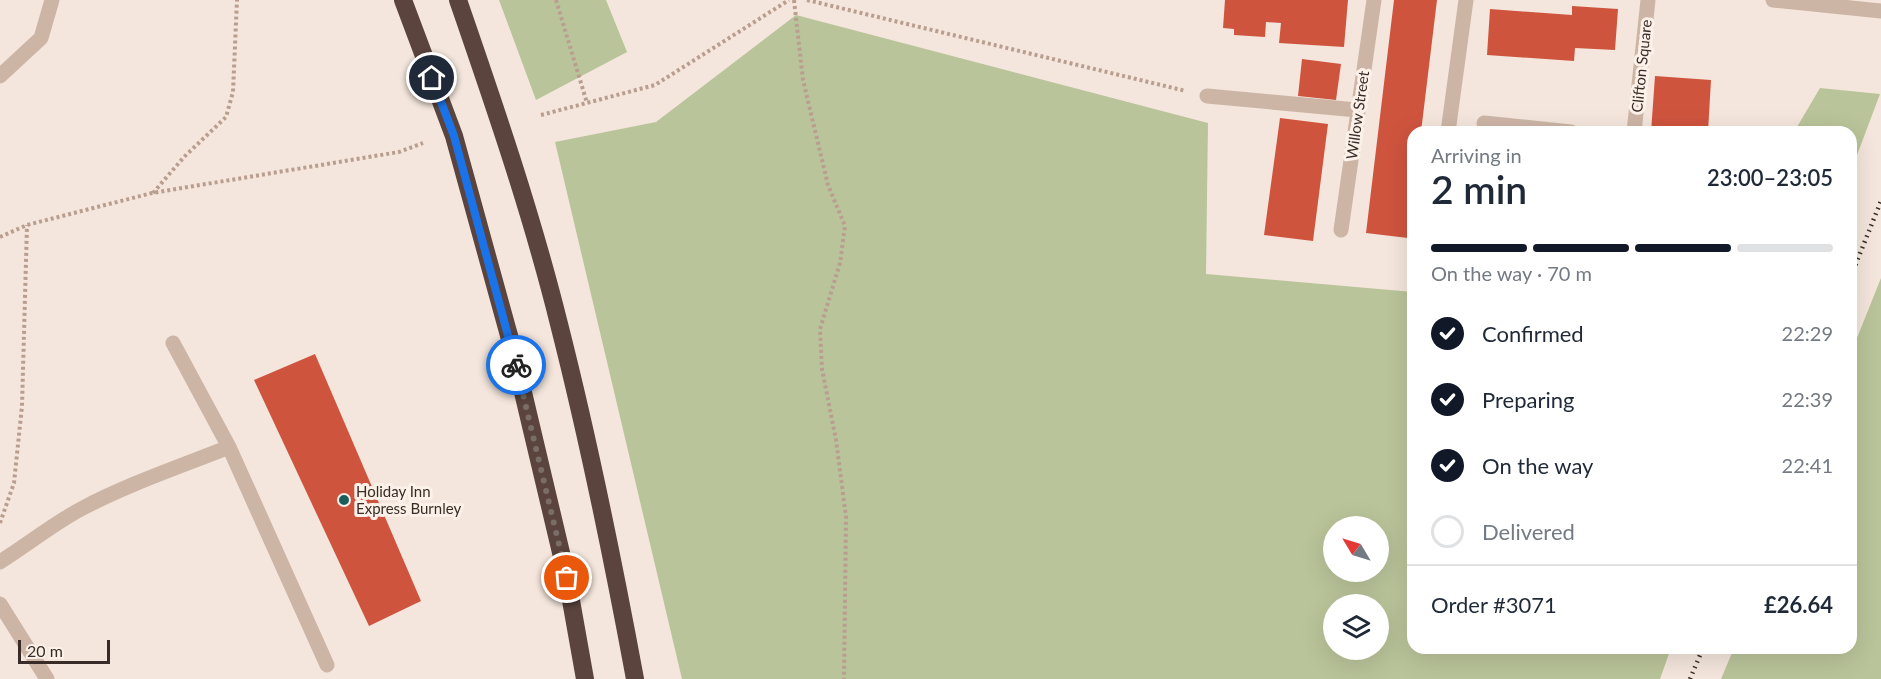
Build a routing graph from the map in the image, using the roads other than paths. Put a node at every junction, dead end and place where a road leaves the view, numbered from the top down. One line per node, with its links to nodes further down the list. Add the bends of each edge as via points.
1 (52, 0): 9 (street, via 41,38)
2 (403, 0): 23 (highway, via 454,136 513,350 567,578)
3 (458, 0): 24 (highway, via 498,117 559,323)
4 (1374, 0): 11 (street, Willow Street)
5 (1466, 0): 13 (street)
6 (1648, 0): 15 (street, Clifton Square)
7 (1773, 0): 8 (street)
8 (1881, 11)
9 (0, 76)
10 (1207, 96): 11 (street)
11 (1357, 110): 16 (street, Willow Street)
12 (1484, 123): 14 (street)
13 (1449, 126)
14 (1513, 126)
15 (1635, 126)
16 (1341, 230)
17 (173, 343): 18 (street)
18 (229, 447): 19 (street, via 122,489 78,511); 21 (street)
19 (0, 562)
20 (0, 604): 22 (street)
21 (327, 665)
22 (47, 679)
23 (585, 679)
24 (635, 679)

